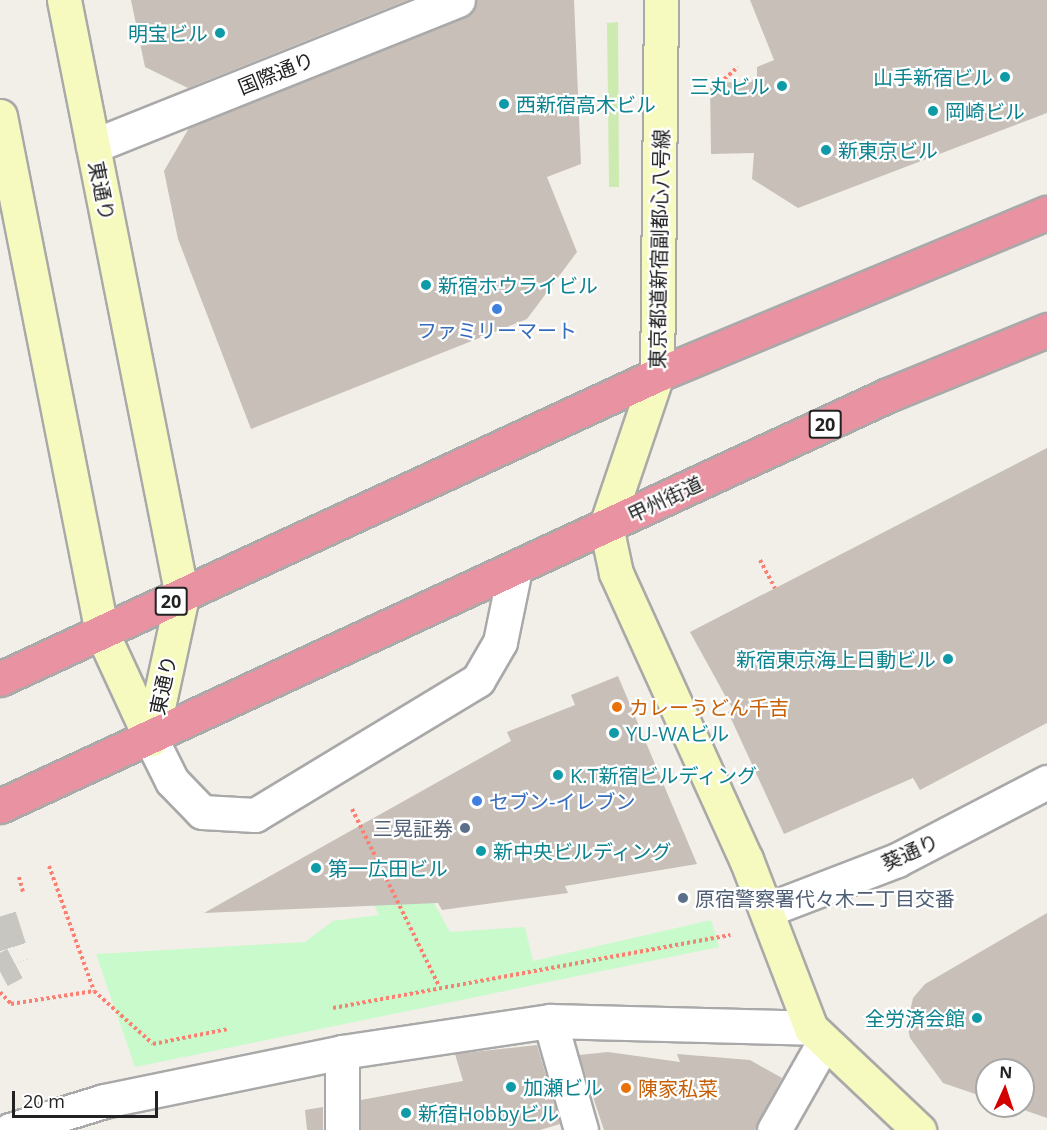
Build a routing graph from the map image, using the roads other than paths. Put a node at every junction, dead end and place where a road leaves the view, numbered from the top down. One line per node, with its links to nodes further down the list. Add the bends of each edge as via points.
1 (64, 0): 5 (main road, 東通り)
2 (458, 0): 5 (street, 国際通り)
3 (661, 0): 8 (main road, 東京都道新宿副都心八号線)
4 (0, 116): 12 (main road, 東通り)
5 (93, 146): 11 (main road, 東通り)
6 (1047, 213): 8 (highway, 20)
7 (1047, 330): 9 (highway, 甲州街道 / 20, via 888,395)
8 (657, 375): 9 (main road, 東京都道新宿副都心八号線); 11 (highway, 20)
9 (606, 526): 10 (highway, 甲州街道 / 20); 17 (main road, via 616,573)
10 (515, 569): 14 (highway, 甲州街道 / 20); 14 (street, via 500,642 478,680 255,815 202,812 172,781)
11 (182, 596): 12 (highway, 20); 14 (main road, 東通り)
12 (102, 633): 13 (highway, 20); 14 (main road, 東通り)
13 (0, 679)
14 (151, 739): 16 (highway, 20)
15 (1047, 782): 17 (street, 葵通り, via 897,860)
16 (0, 806)
17 (767, 910): 19 (main road)
18 (550, 1021): 19 (street); 20 (street); 23 (street)
19 (818, 1035): 24 (street); 25 (main road)
20 (342, 1052): 21 (street, via 104,1101); 22 (street)
21 (10, 1130)
22 (342, 1130)
23 (581, 1130)
24 (774, 1130)
25 (919, 1130)

